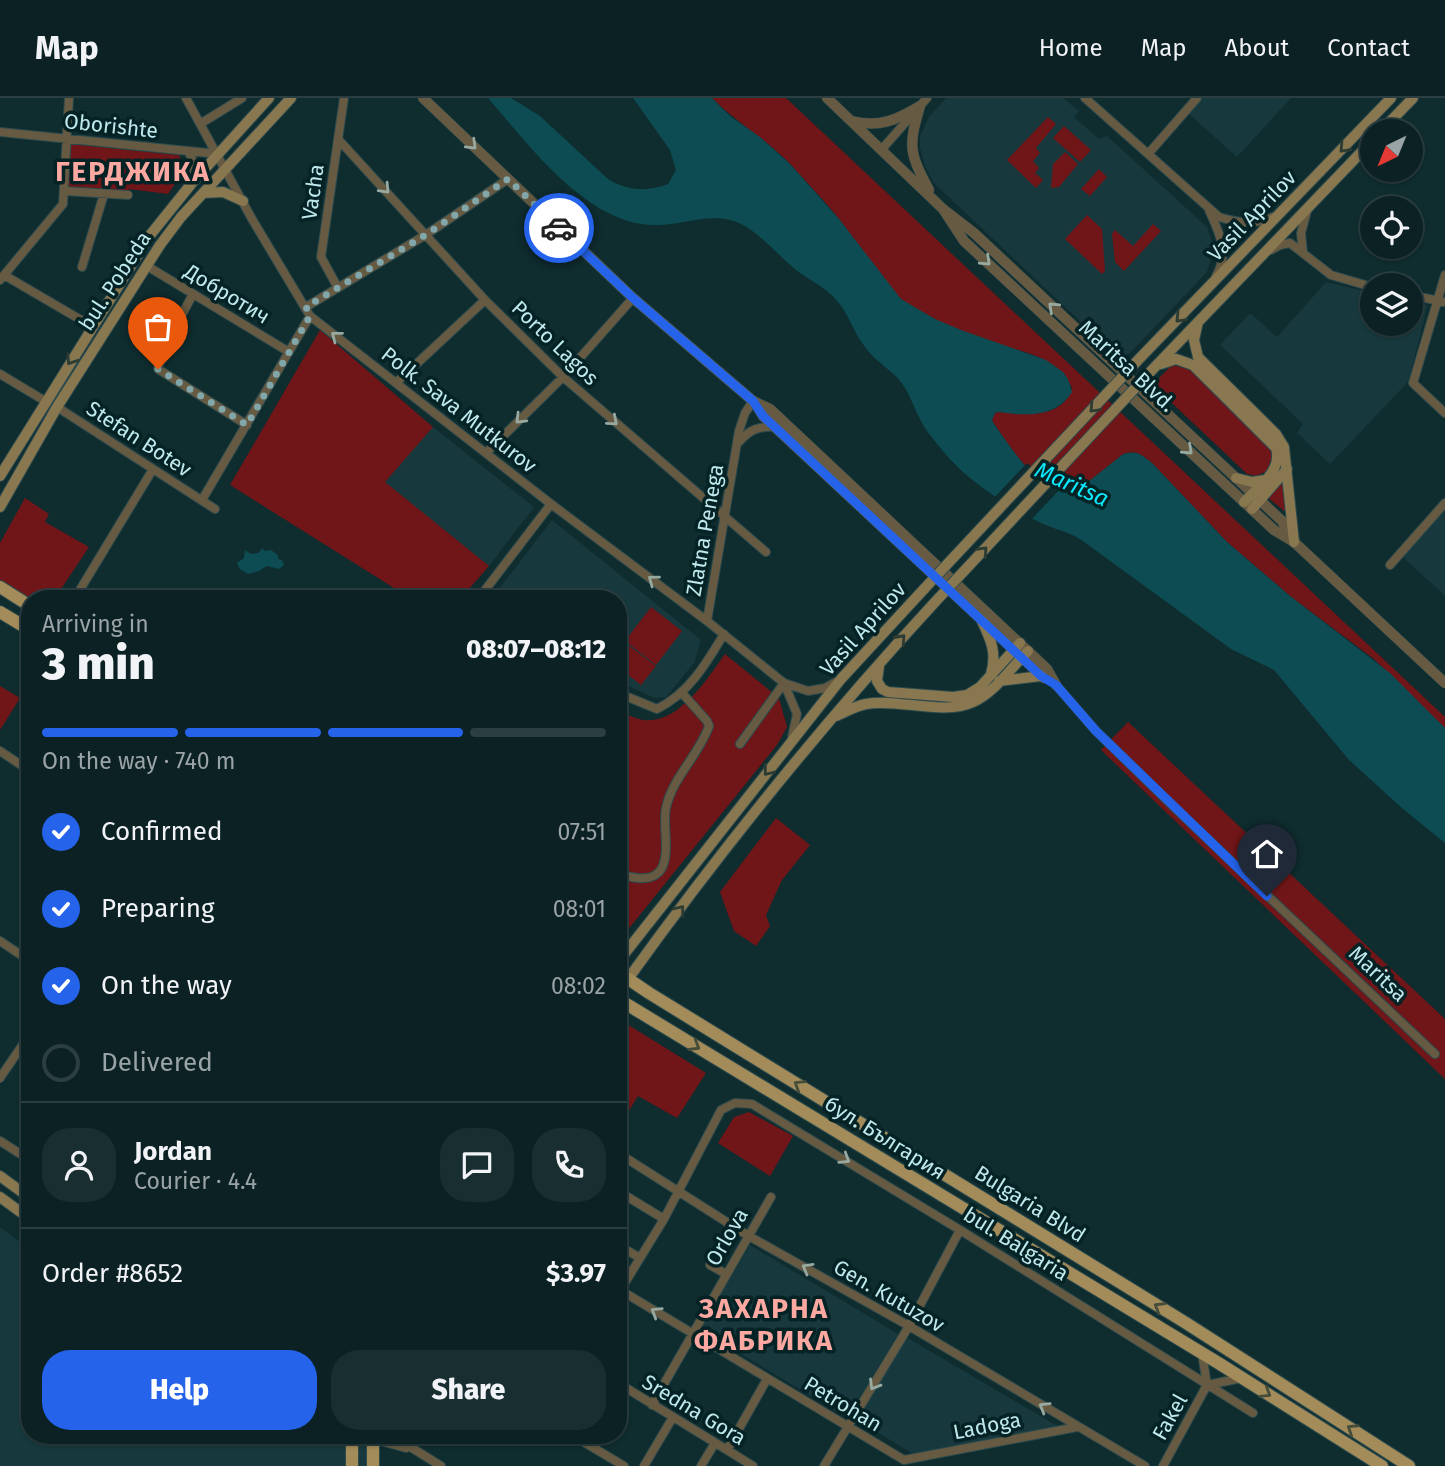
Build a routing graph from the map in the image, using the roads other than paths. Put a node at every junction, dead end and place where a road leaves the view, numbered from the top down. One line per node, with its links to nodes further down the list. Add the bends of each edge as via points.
1 (69, 98): 20 (street)
2 (186, 98): 17 (street, Polk. Sava Mutkurov)
3 (242, 98): 17 (street)
4 (269, 98): 23 (main road, bul. Pobeda)
5 (291, 98): 26 (main road, bul. Pobeda)
6 (344, 98): 19 (street, Vacha)
7 (423, 98): 27 (street, Maritsa, one-way to 27)
8 (827, 98): 16 (street, Maritsa Blvd.)
9 (1085, 98): 14 (street)
10 (1197, 98): 24 (street)
11 (1391, 98): 38 (main road, Vasil Aprilov, one-way to 38)
12 (1413, 98): 15 (main road)
13 (924, 100): 16 (street, via 899,118 879,124); 21 (street); 33 (street, via 912,134 912,153)
14 (1095, 103): 24 (street)
15 (1393, 119)
16 (852, 121): 21 (street, Maritsa Blvd.)
17 (201, 124): 23 (street, Polk. Sava Mutkurov)
18 (0, 132): 20 (street, Oborishte)
19 (338, 139): 39 (street, Porto Lagos, one-way to 39); 47 (street, Vacha, via 321,257)
20 (66, 140): 22 (street, Oborishte); 29 (street)
21 (882, 149): 33 (street, Maritsa Blvd.)
22 (188, 151): 23 (street, Oborishte); 28 (street, via 195,165)
23 (218, 154): 26 (street, Polk. Sava Mutkurov); 28 (main road, bul. Pobeda)
24 (1148, 154): 37 (street)
25 (1360, 154): 36 (main road, Vasil Aprilov)
26 (225, 169): 30 (main road, bul. Pobeda); 34 (street, Polk. Sava Mutkurov)
27 (508, 179): 39 (street); 50 (street, Maritsa)
28 (192, 183): 56 (main road, bul. Pobeda, via 151,234)
29 (65, 191): 31 (street); 45 (street, via 63,204)
30 (203, 193): 34 (main road, via 223,192); 42 (main road, bul. Pobeda)
31 (104, 194): 32 (street); 43 (street)
32 (128, 195)
33 (934, 200): 35 (street, Maritsa Blvd.)
34 (243, 201): 53 (street, Polk. Sava Mutkurov)
35 (943, 209): 73 (street, Maritsa Blvd., one-way to 35); 76 (street, Maritsa Blvd., one-way to 76, via 964,241)
36 (1308, 209): 40 (street, via 1301,233); 41 (main road, Vasil Aprilov)
37 (1209, 210): 38 (street, via 1237,222 1262,222); 48 (street, via 1223,256)
38 (1278, 215): 48 (main road, Vasil Aprilov)
39 (427, 234): 47 (street); 51 (street, Porto Lagos)
40 (1303, 253): 41 (street, via 1286,243); 46 (street, via 1331,275)
41 (1262, 256): 55 (main road, Vasil Aprilov)
42 (147, 266): 49 (street, Добротич); 64 (main road, bul. Pobeda)
43 (82, 267)
44 (1445, 275): 52 (street)
45 (2, 277): 56 (street)
46 (1360, 283)
47 (338, 288): 53 (street)
48 (1206, 291): 97 (main road, Vasil Aprilov, one-way to 97, bridge)
49 (193, 294): 57 (street, Добротич); 66 (street, via 162,352 158,369)
50 (633, 298): 60 (street); 63 (street, Maritsa)
51 (485, 300): 60 (street, Porto Lagos); 61 (street)
52 (1440, 301): 65 (street, via 1413,383)
53 (306, 307): 54 (street, Polk. Sava Mutkurov)
54 (310, 316): 57 (street); 61 (street, Polk. Sava Mutkurov, one-way to 54)
55 (1198, 322): 58 (main road, Vasil Aprilov); 71 (main road, via 1198,357 1276,434 1286,452)
56 (93, 327): 62 (main road, bul. Pobeda, one-way to 62)
57 (289, 352): 66 (street)
58 (1154, 368): 74 (main road, via 1172,359 1193,365 1274,445 1279,460); 95 (main road, Vasil Aprilov, one-way to 58, bridge)
59 (0, 374): 62 (street)
60 (563, 377): 69 (street, one-way to 69); 81 (street, Porto Lagos, one-way to 81)
61 (396, 383): 69 (street, Polk. Sava Mutkurov)
62 (45, 401): 72 (main road, bul. Pobeda)
63 (753, 401): 67 (street, Maritsa); 68 (street, Zlatna Penega); 94 (street, Maritsa, via 770,409)
64 (57, 407): 70 (street, Stefan Botev); 79 (main road, bul. Pobeda)
65 (1445, 413)
66 (247, 425): 75 (street)
67 (776, 427): 68 (street, Zlatna Penega, via 752,429); 91 (street, Maritsa)
68 (737, 444): 81 (street, Zlatna Penega)
69 (486, 453): 78 (street, Polk. Sava Mutkurov)
70 (153, 469): 75 (street, Stefan Botev); 86 (street)
71 (1287, 469): 76 (main road); 82 (main road)
72 (0, 475)
73 (1236, 478): 74 (main road); 76 (street, Maritsa Blvd.)
74 (1265, 480): 76 (main road)
75 (202, 500): 80 (street, Stefan Botev)
76 (1252, 501): 82 (street, Maritsa Blvd., via 1282,522)
77 (1445, 503): 84 (street)
78 (551, 504): 87 (street); 90 (street, Polk. Sava Mutkurov, one-way to 78)
79 (0, 507)
80 (215, 509)
81 (724, 517): 83 (street, Porto Lagos); 90 (street, Zlatna Penega)
82 (1294, 542): 100 (street, Maritsa Blvd.)
83 (766, 552)
84 (1390, 565)
85 (0, 587): 88 (main road)
86 (80, 590)
87 (486, 590)
88 (21, 600)
89 (0, 612): 92 (main road)
90 (707, 621): 93 (street, Polk. Sava Mutkurov)
91 (982, 621): 94 (street, Maritsa); 98 (main road, via 994,648)
92 (21, 625)
93 (724, 635): 99 (street, Polk. Sava Mutkurov); 102 (street)
94 (1021, 651): 96 (street, Maritsa); 98 (main road); 101 (street, Maritsa, via 1048,669)
95 (881, 661): 98 (main road, via 877,681 888,692 958,697); 104 (main road, Vasil Aprilov)
96 (1041, 676): 98 (main road); 101 (street, Maritsa)
97 (842, 679): 99 (street, via 808,691); 106 (main road, Vasil Aprilov)
98 (994, 679): 104 (main road, via 976,701 961,706 867,704)
99 (784, 683): 105 (street); 106 (street, via 797,714)
100 (1445, 683)
101 (1056, 685): 117 (street, Maritsa, via 1096,731)
102 (682, 694): 103 (street, via 657,709); 109 (street, via 709,726 667,802 662,868 648,878)
103 (627, 697)
104 (830, 719): 113 (main road, Vasil Aprilov, one-way to 104)
105 (740, 744)
106 (789, 744): 111 (main road, Vasil Aprilov, one-way to 111)
107 (0, 751): 108 (street)
108 (21, 765)
109 (627, 876)
110 (0, 941): 112 (street)
111 (627, 951)
112 (21, 953)
113 (627, 970)
114 (627, 977): 129 (main road, Bulgaria Blvd, one-way to 114)
115 (627, 1003): 132 (main road, бул. България, one-way to 132)
116 (21, 1045): 118 (street)
117 (1435, 1054)
118 (3, 1066): 119 (street)
119 (0, 1078)
120 (0, 1141): 121 (street)
121 (21, 1154)
122 (627, 1159): 125 (street, Gen. Kutuzov)
123 (0, 1176): 124 (main road)
124 (21, 1191)
125 (678, 1191): 131 (street); 133 (street, bul. Balgaria, one-way to 133, via 721,1110 735,1102 752,1104); 134 (street, Gen. Kutuzov)
126 (627, 1196): 131 (street)
127 (0, 1197): 130 (main road)
128 (771, 1197): 134 (street, Orlova)
129 (998, 1207): 132 (main road); 173 (main road, Bulgaria Blvd, one-way to 129)
130 (21, 1212)
131 (664, 1219): 136 (street)
132 (987, 1223): 143 (main road, бул. България)
133 (960, 1230): 141 (street); 146 (street, bul. Balgaria)
134 (747, 1235): 138 (street, Orlova); 141 (street, Gen. Kutuzov, one-way to 134)
135 (627, 1250): 136 (street)
136 (640, 1258): 139 (street)
137 (710, 1265): 138 (street)
138 (726, 1274): 142 (street, Orlova)
139 (627, 1279)
140 (627, 1297): 142 (street, Petrohan, one-way to 140)
141 (909, 1326): 151 (street, one-way to 151); 152 (street, Gen. Kutuzov, one-way to 141)
142 (692, 1335): 145 (street, Petrohan); 148 (street, Orlova)
143 (1202, 1353): 144 (main road, бул. България); 146 (street)
144 (1242, 1378): 146 (street); 172 (main road, бул. България, one-way to 172)
145 (767, 1379): 151 (street, Petrohan); 159 (street)
146 (1207, 1385): 149 (street, bul. Balgaria); 171 (street, Fakel)
147 (627, 1391): 148 (street, Sredna Gora)
148 (652, 1405): 150 (street, Sredna Gora)
149 (1253, 1413)
150 (673, 1417): 153 (street, Sredna Gora); 166 (street)
151 (849, 1427): 161 (street, Petrohan); 169 (street)
152 (1077, 1427): 161 (street, Ladoga); 170 (street, Gen. Kutuzov)
153 (715, 1443): 159 (street, Sredna Gora); 167 (street)
154 (352, 1444): 162 (main road)
155 (370, 1444): 163 (main road)
156 (392, 1444): 160 (street)
157 (405, 1444): 160 (street)
158 (587, 1444): 165 (street)
159 (727, 1450): 168 (street, Sredna Gora)
160 (416, 1451): 164 (street)
161 (904, 1460)
162 (352, 1466)
163 (373, 1466)
164 (441, 1466)
165 (624, 1466)
166 (644, 1466)
167 (701, 1466)
168 (753, 1466)
169 (824, 1466)
170 (1145, 1466)
171 (1163, 1466)
172 (1382, 1466)
173 (1409, 1466)

